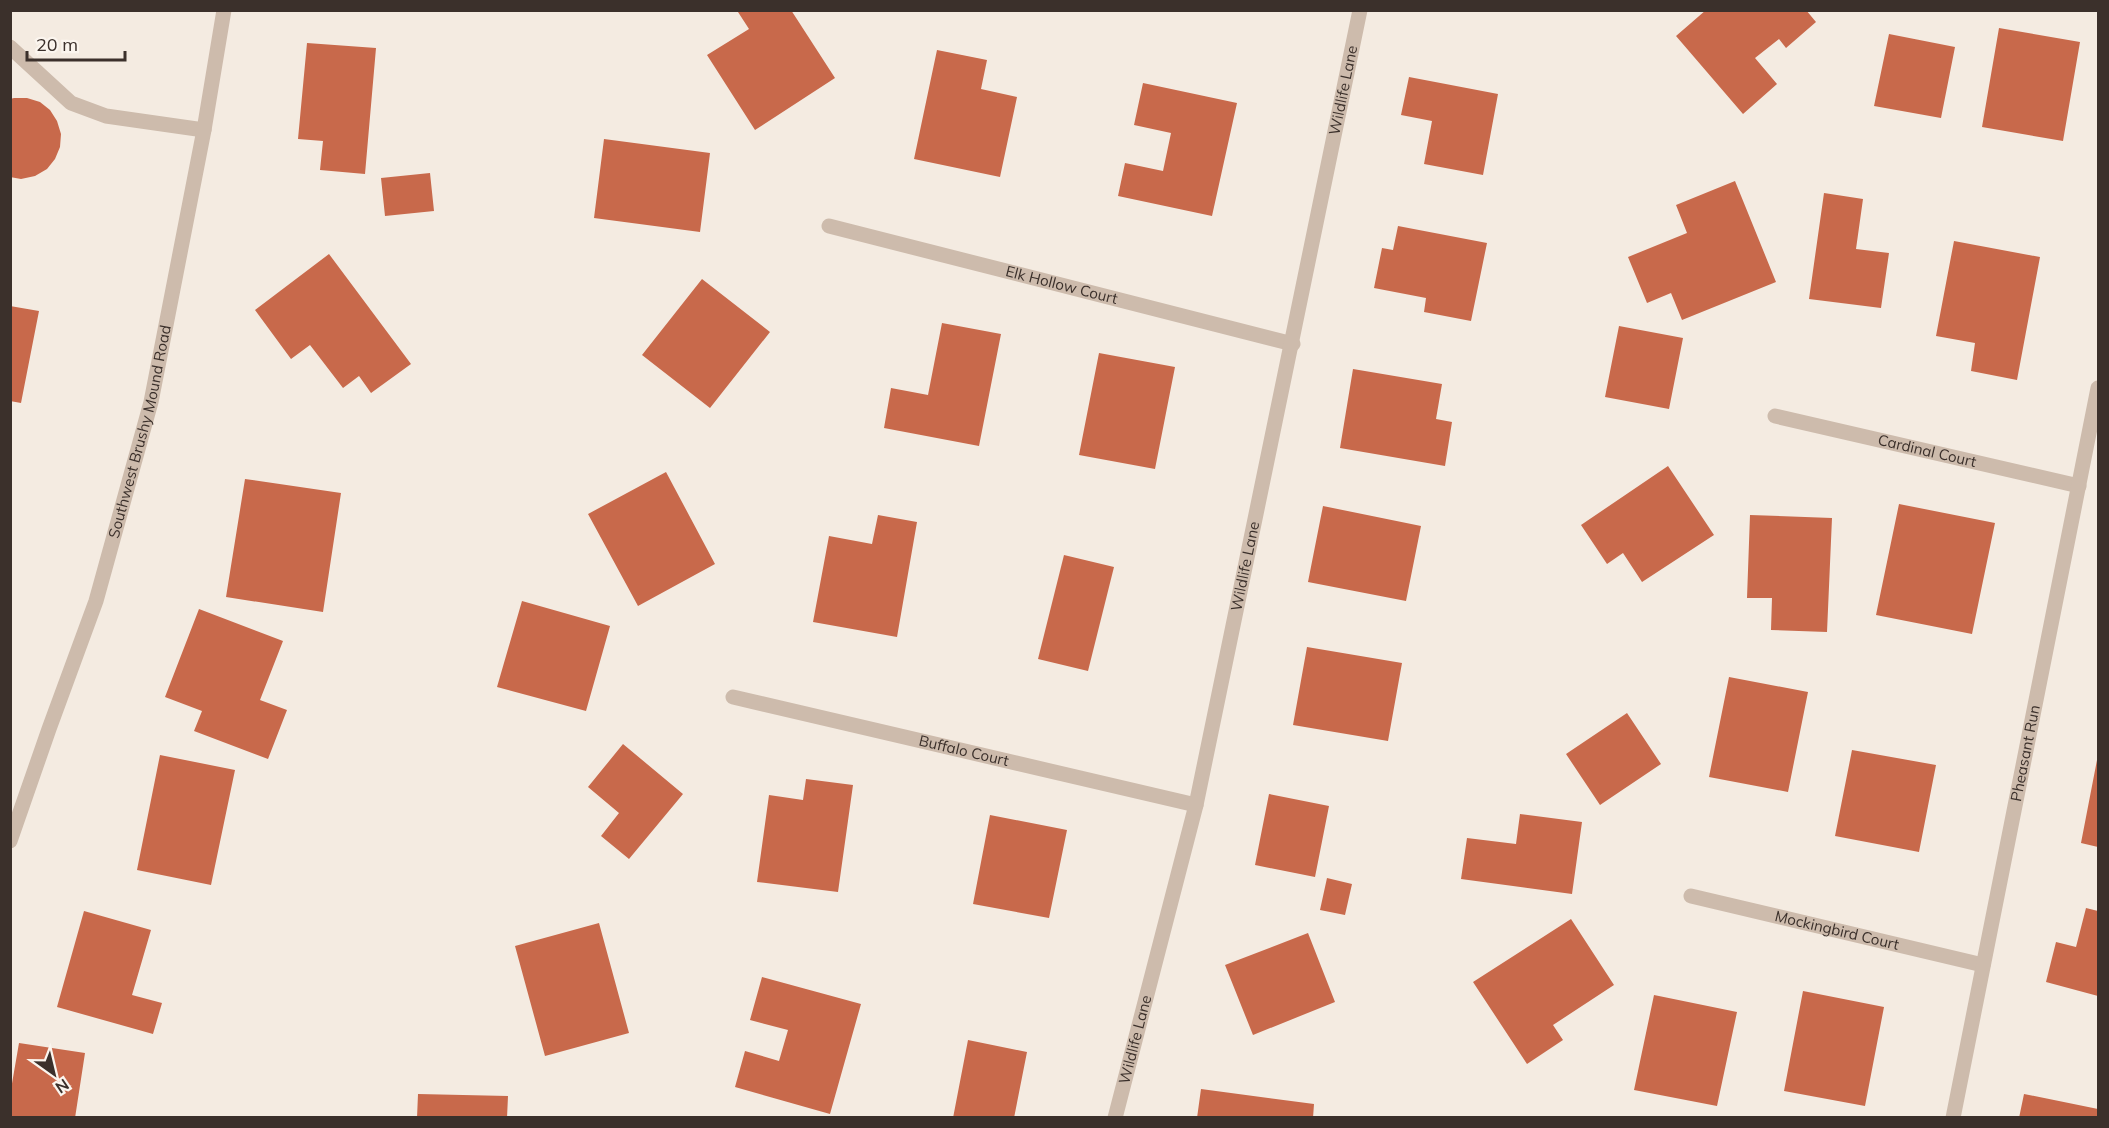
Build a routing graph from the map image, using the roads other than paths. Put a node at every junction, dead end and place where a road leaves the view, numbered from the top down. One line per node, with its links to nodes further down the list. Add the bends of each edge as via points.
1 (224, 10): 4 (street, Southwest Brushy Mound Road)
2 (1360, 10): 6 (street, Wildlife Lane)
3 (10, 48): 4 (street, via 71,103 106,116)
4 (204, 130): 12 (street, Southwest Brushy Mound Road, via 150,402 96,601)
5 (829, 226): 6 (street, Elk Hollow Court)
6 (1293, 344): 11 (street, Wildlife Lane)
7 (2098, 388): 9 (street, Pheasant Run)
8 (1775, 416): 9 (street, Cardinal Court)
9 (2079, 486): 14 (street, Pheasant Run)
10 (733, 698): 11 (street, Buffalo Court)
11 (1196, 805): 15 (street, Wildlife Lane)
12 (10, 841)
13 (1690, 896): 14 (street, Mockingbird Court)
14 (1983, 965): 16 (street, Pheasant Run)
15 (1115, 1118)
16 (1953, 1118)

